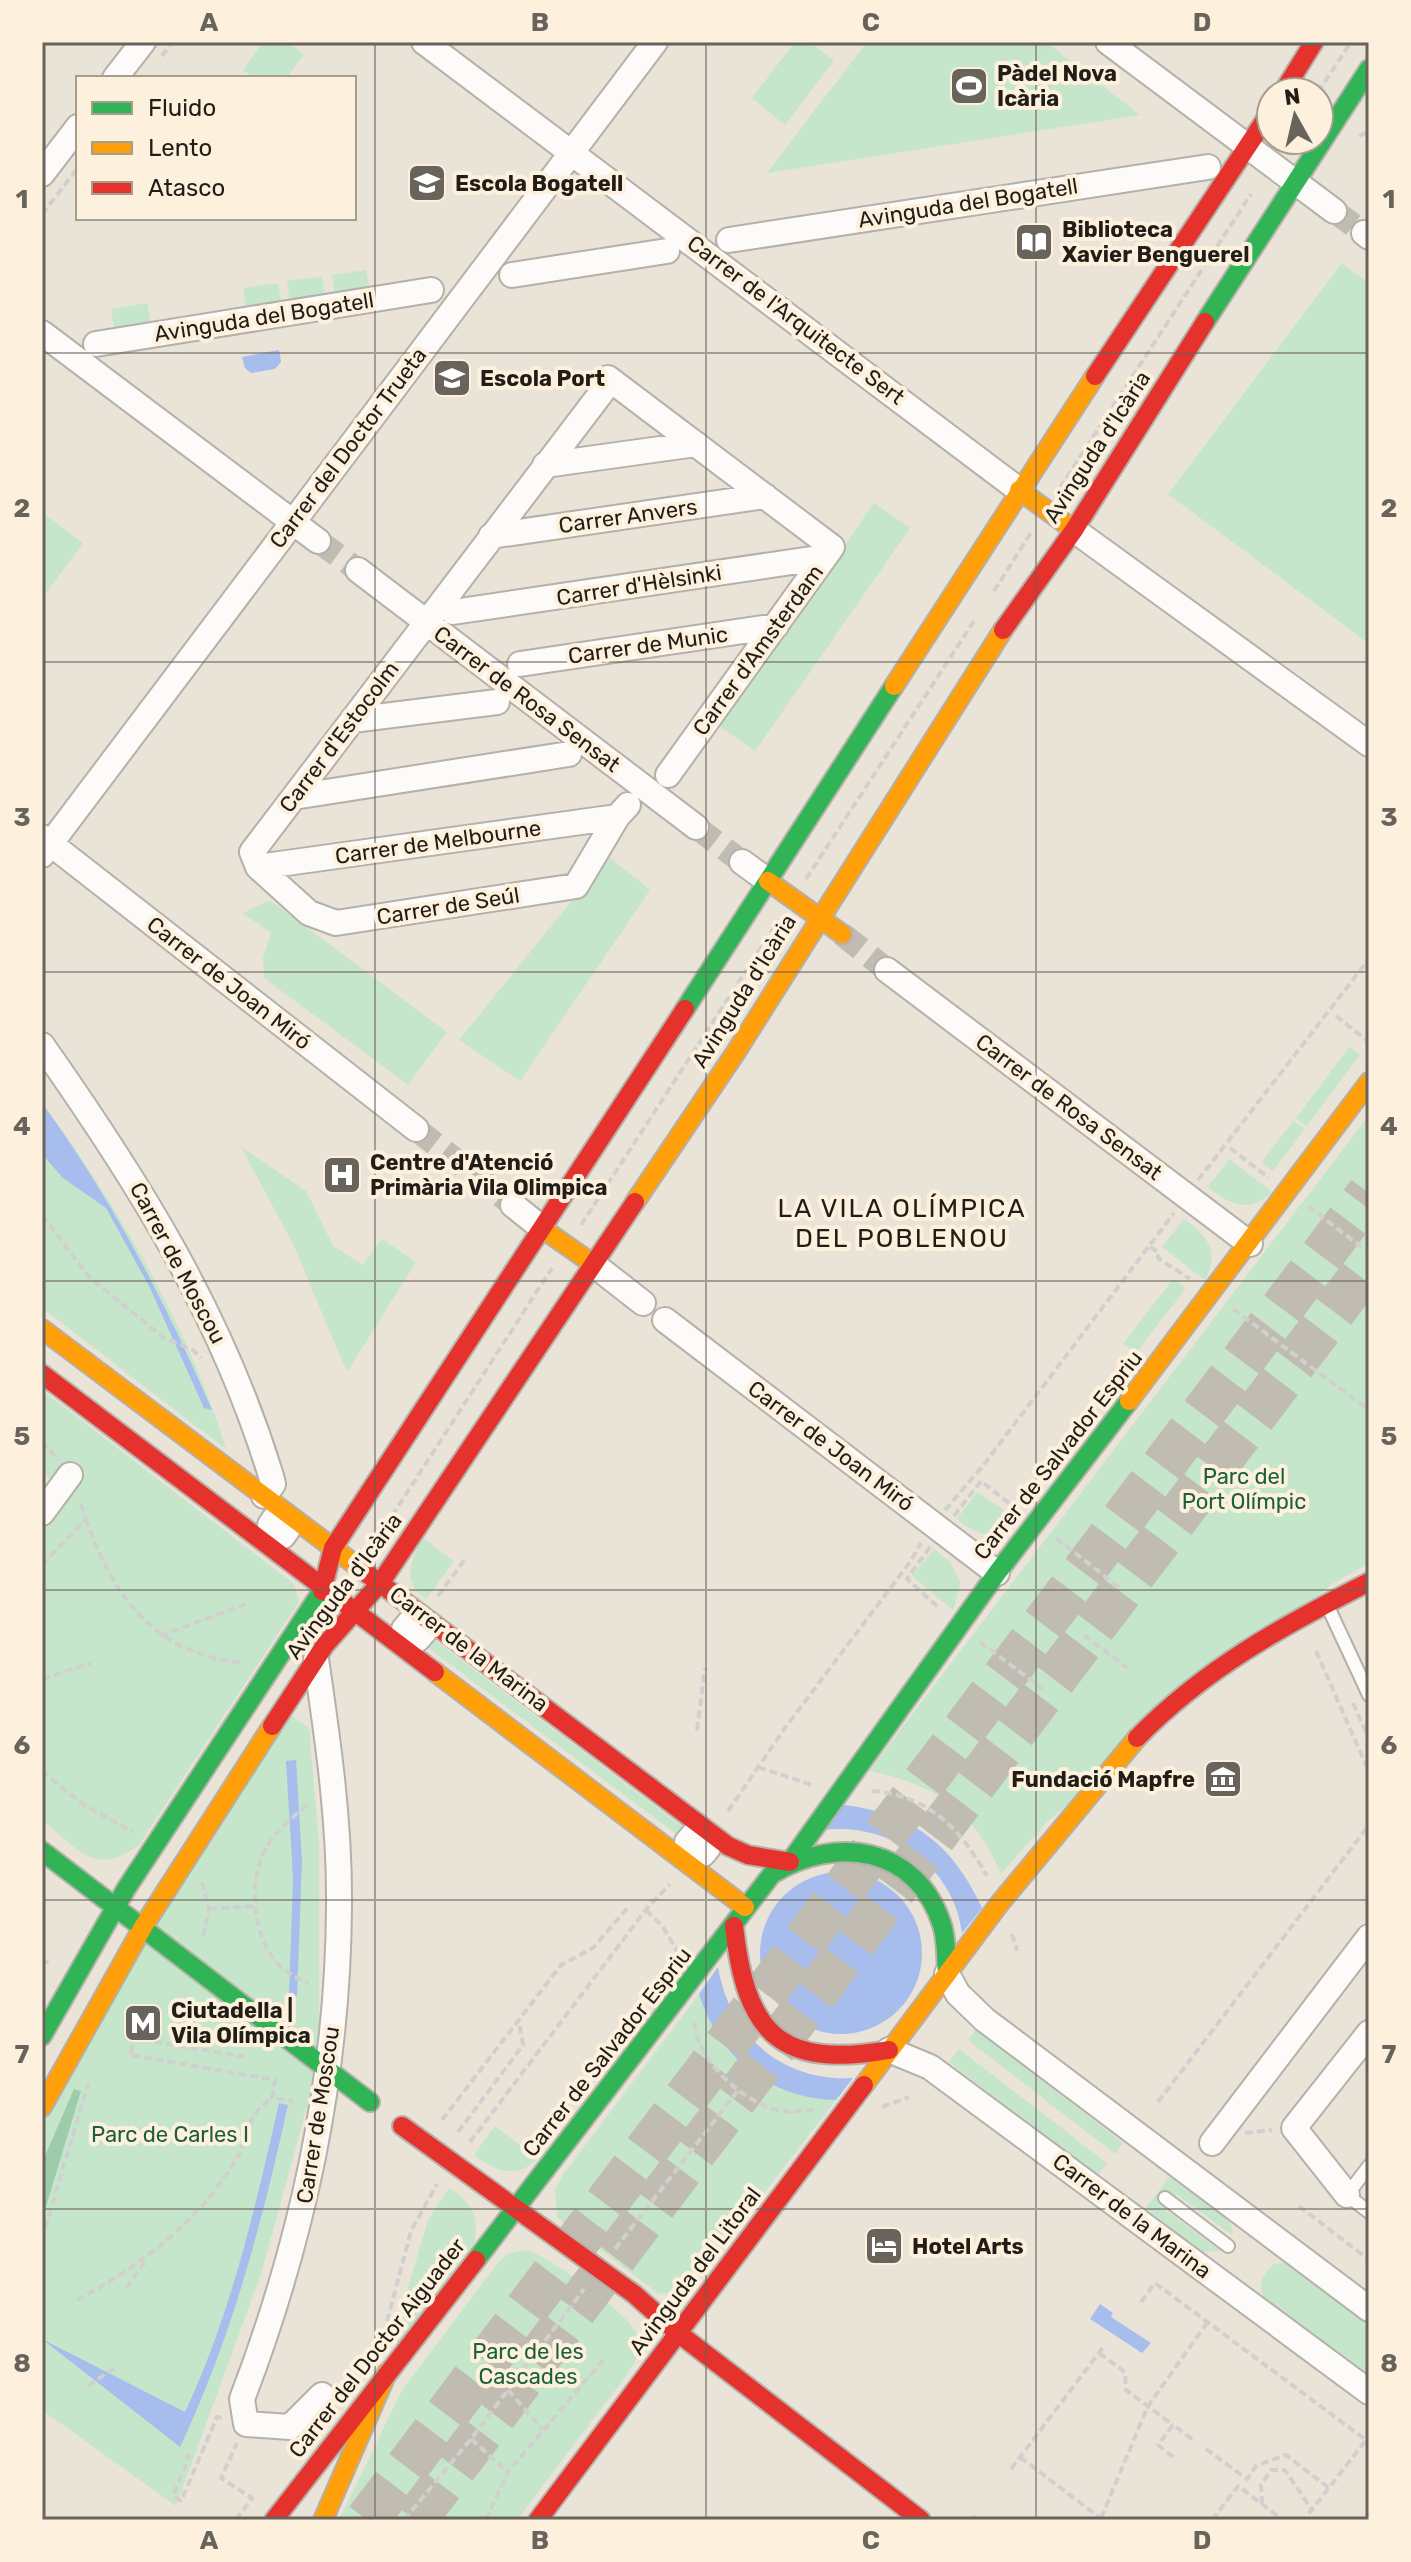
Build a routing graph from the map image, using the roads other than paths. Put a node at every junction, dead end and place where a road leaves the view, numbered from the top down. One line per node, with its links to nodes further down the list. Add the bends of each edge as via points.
1 (143, 42): 7 (street)
2 (424, 42): 12 (street, Carrer de l'Arquitecte Sert)
3 (655, 42): 12 (street, Carrer del Doctor Trueta)
4 (1108, 42): 11 (street)
5 (1314, 42): 8 (main road)
6 (1369, 69): 15 (main road, Avinguda d'Icària)
7 (117, 76)
8 (1293, 76)
9 (76, 130): 14 (street)
10 (1255, 136): 11 (main road, Avinguda d'Icària)
11 (1249, 146): 15 (street); 25 (main road, Avinguda d'Icària)
12 (572, 151): 25 (street, Carrer de l'Arquitecte Sert); 27 (street, Carrer del Doctor Trueta)
13 (1208, 167): 17 (street, Avinguda del Bogatell)
14 (42, 174)
15 (1295, 181): 16 (street); 28 (main road, Avinguda d'Icària)
16 (1334, 211)
17 (729, 240)
18 (667, 251): 19 (street)
19 (512, 275)
20 (431, 290): 22 (street, Avinguda del Bogatell)
21 (42, 333): 27 (street)
22 (96, 344)
23 (696, 444): 24 (street); 24 (street, Carrer d'Amsterdam, via 611,387); 26 (street, Carrer d'Amsterdam)
24 (545, 465): 29 (street, Carrer d'Amsterdam)
25 (1019, 490): 28 (main road); 48 (main road, Avinguda d'Icària)
26 (765, 496): 29 (street, Carrer Anvers); 31 (street, Carrer d'Amsterdam, via 832,547)
27 (293, 522): 30 (street); 45 (street, Carrer del Doctor Trueta)
28 (1074, 530): 39 (street); 49 (main road, Avinguda d'Icària, via 1016,609)
29 (491, 536): 34 (street, Carrer d'Amsterdam)
30 (318, 541)
31 (825, 557): 33 (street, Carrer d'Hèlsinki); 35 (street, Carrer d'Amsterdam)
32 (358, 570): 34 (street, Carrer de Rosa Sensat)
33 (453, 612)
34 (427, 623): 38 (street, Carrer d'Estocolm); 44 (street, Carrer de Rosa Sensat)
35 (776, 626): 36 (street, Carrer de Munic); 41 (street, Carrer d'Amsterdam)
36 (520, 664)
37 (497, 702): 38 (street)
38 (352, 720): 42 (street, Carrer d'Estocolm)
39 (1369, 744)
40 (569, 754): 42 (street)
41 (668, 775)
42 (294, 797): 46 (street, Carrer d'Estocolm)
43 (623, 811): 46 (street, Carrer de Melbourne); 46 (street, Carrer de Seúl, via 576,886 336,923 309,913)
44 (696, 827)
45 (45, 845): 54 (street, Carrer de Joan Miró)
46 (255, 860)
47 (742, 862): 48 (street)
48 (768, 881): 49 (main road); 56 (main road, Avinguda d'Icària)
49 (818, 917): 50 (main road); 58 (main road, Avinguda d'Icària, via 736,1052)
50 (842, 934)
51 (887, 970): 57 (street, Carrer de Rosa Sensat)
52 (42, 1045): 64 (street, Carrer de Moscou, via 122,1158 208,1313 254,1421 273,1484)
53 (1369, 1082): 57 (main road, Carrer de Salvador Espriu)
54 (416, 1129)
55 (513, 1205): 56 (street)
56 (543, 1229): 58 (main road); 66 (main road, Avinguda d'Icària)
57 (1250, 1244): 67 (main road, Carrer de Salvador Espriu)
58 (593, 1264): 59 (street); 68 (main road, Avinguda d'Icària)
59 (643, 1303)
60 (665, 1320): 67 (street, Carrer de Joan Miró)
61 (42, 1329): 64 (main road, Carrer de la Marina)
62 (42, 1374): 70 (main road, Carrer de la Marina)
63 (70, 1475): 65 (street)
64 (269, 1508): 66 (main road, Carrer de la Marina)
65 (42, 1513)
66 (333, 1548): 68 (main road, Carrer de la Marina); 70 (main road, Avinguda d'Icària)
67 (997, 1573): 76 (main road, Carrer de Salvador Espriu)
68 (381, 1582): 72 (main road, Avinguda d'Icària); 76 (main road, Carrer de la Marina, via 728,1846)
69 (1369, 1582): 71 (main road)
70 (323, 1589): 72 (main road, Carrer de la Marina); 77 (main road, Avinguda d'Icària)
71 (1327, 1604): 74 (lane); 82 (main road, via 1219,1666 1155,1718 1067,1819)
72 (353, 1610): 73 (main road, Avinguda d'Icària); 78 (main road, Carrer de la Marina)
73 (316, 1659): 80 (main road, Avinguda d'Icària); 86 (street, Carrer de Moscou, via 334,1796 339,1906)
74 (1369, 1695)
75 (42, 1851): 77 (main road)
76 (790, 1862): 78 (main road, via 758,1887); 82 (main road, via 815,1852 859,1849 915,1877 941,1923)
77 (117, 1906): 80 (main road); 84 (main road, Avinguda d'Icària)
78 (745, 1907): 79 (main road)
79 (734, 1926): 85 (main road, via 736,1964 746,1998 775,2037 802,2052 833,2059); 95 (main road, Carrer de Salvador Espriu)
80 (143, 1927): 86 (main road); 88 (main road, Avinguda d'Icària)
81 (1369, 1937): 90 (street)
82 (947, 1974): 85 (main road); 98 (street, via 958,1994 985,2020)
83 (1369, 2033): 94 (street, via 1294,2128)
84 (42, 2036)
85 (889, 2050): 99 (main road, Avinguda del Litoral); 102 (street, Carrer de la Marina, via 930,2067)
86 (330, 2071): 87 (main road); 103 (street, Carrer de Moscou, via 294,2244 242,2399 246,2424 290,2427)
87 (370, 2102)
88 (42, 2107)
89 (402, 2126): 91 (main road)
90 (1212, 2143)
91 (460, 2155): 95 (main road); 96 (main road, via 486,2213)
92 (1369, 2166): 94 (lane)
93 (1165, 2198): 97 (lane)
94 (1361, 2205)
95 (518, 2207): 96 (main road, Carrer del Doctor Aiguader); 99 (main road)
96 (487, 2246): 100 (main road, Carrer del Doctor Aiguader); 101 (main road, via 523,2242 546,2247 635,2313 646,2335)
97 (1228, 2246)
98 (1369, 2309)
99 (678, 2333): 101 (main road, Avinguda del Litoral); 107 (main road)
100 (387, 2373): 104 (main road, Carrer del Doctor Aiguader); 105 (main road)
101 (648, 2373): 106 (main road, Avinguda del Litoral)
102 (1369, 2392)
103 (322, 2395)
104 (274, 2520)
105 (323, 2520)
106 (538, 2520)
107 (921, 2520)

